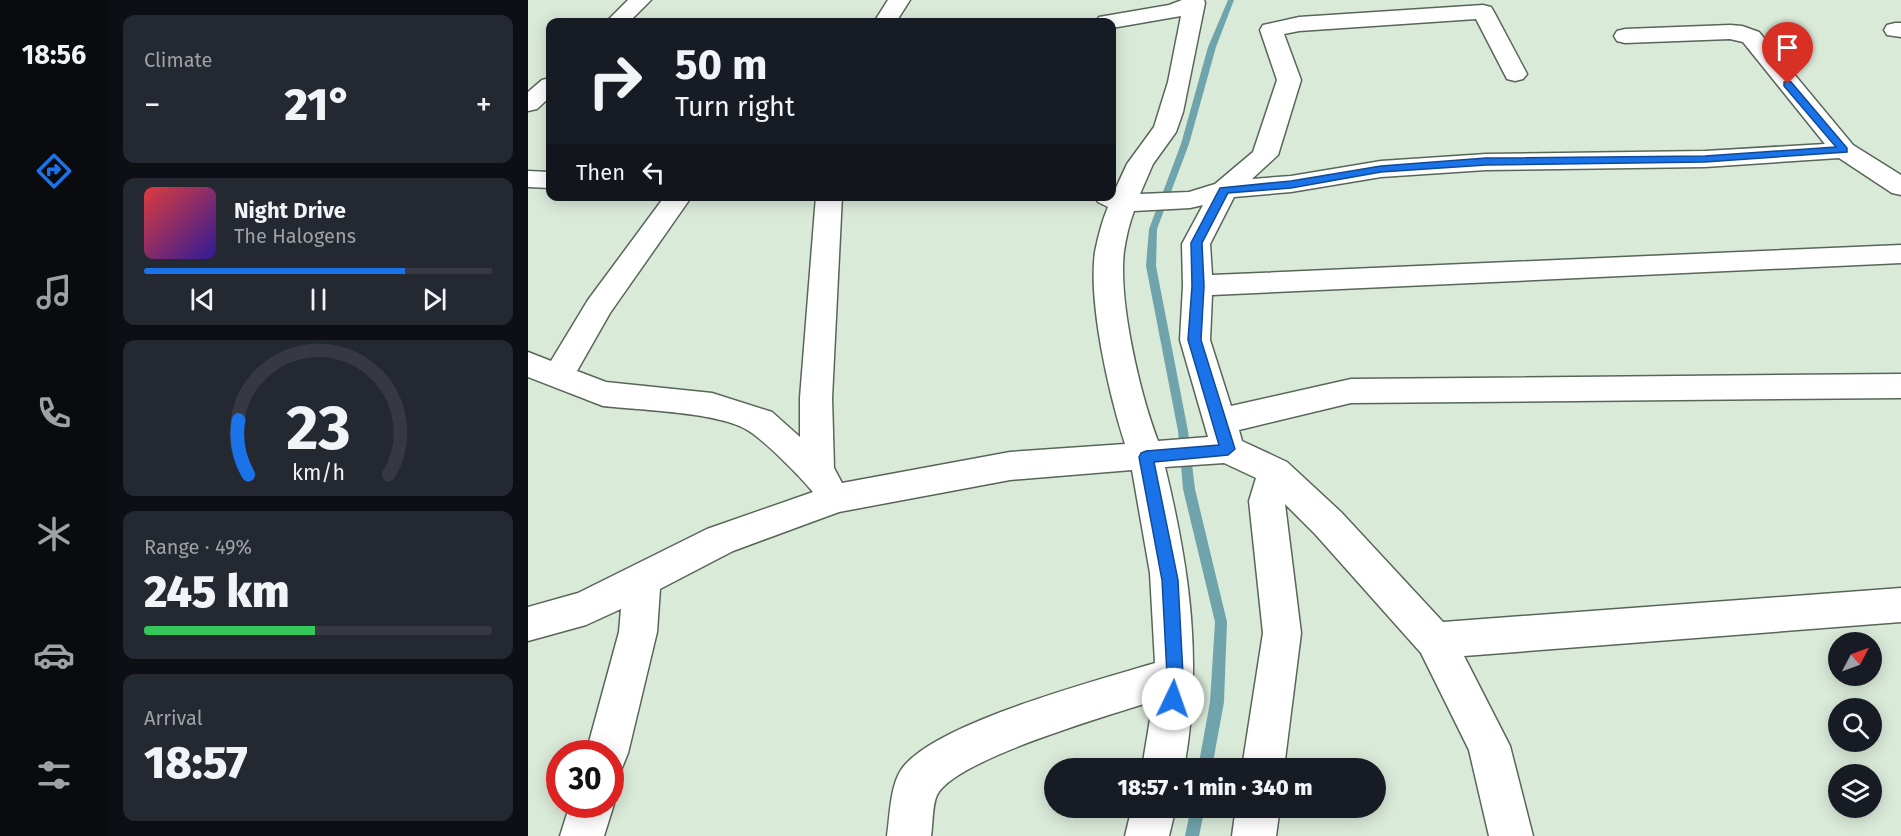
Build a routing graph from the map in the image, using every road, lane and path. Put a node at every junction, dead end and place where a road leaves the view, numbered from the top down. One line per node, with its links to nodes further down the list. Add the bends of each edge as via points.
1 (640, 0): 4 (street)
2 (899, 0): 5 (street)
3 (1194, 2): 6 (street, via 1174,12); 14 (street, via 1165,128)
4 (621, 18)
5 (888, 18)
6 (1116, 21)
7 (1625, 36): 9 (street, via 1730,32 1751,37)
8 (1515, 74): 13 (street, via 1483,12 1299,24 1271,30 1289,80 1265,155)
9 (1844, 150): 12 (street); 13 (street, via 1705,159 1474,162 1381,169)
10 (528, 179): 11 (street)
11 (546, 180)
12 (1901, 187)
13 (1224, 190): 15 (street, via 1190,200); 20 (street, via 1196,243)
14 (1116, 197)
15 (1116, 200)
16 (675, 201): 22 (street, via 599,307)
17 (830, 201): 27 (street, via 816,398)
18 (1114, 201): 25 (street, via 1108,261 1116,328 1131,412)
19 (1901, 254): 20 (street)
20 (1198, 286): 24 (street, via 1195,340)
21 (528, 364): 22 (street)
22 (558, 376): 27 (street, via 603,394 712,405 760,421)
23 (1901, 386): 24 (street, via 1352,390)
24 (1223, 436): 25 (street); 26 (street)
25 (1146, 457): 27 (street); 32 (street, via 1170,580)
26 (1275, 472): 31 (street, via 1328,523); 35 (street, via 1267,501 1282,633)
27 (827, 485): 28 (street)
28 (642, 580): 30 (street, via 586,609); 33 (street, via 638,632)
29 (1901, 605): 31 (street)
30 (528, 624)
31 (1435, 640): 43 (street, via 1489,746)
32 (1175, 675): 34 (street); 40 (street, via 1033,720 948,756 917,784)
33 (610, 740)
34 (1166, 758)
35 (1264, 758)
36 (588, 818): 39 (street)
37 (1151, 818): 41 (street)
38 (1256, 818): 42 (street)
39 (582, 836)
40 (909, 836)
41 (1147, 836)
42 (1254, 836)
43 (1511, 836)

